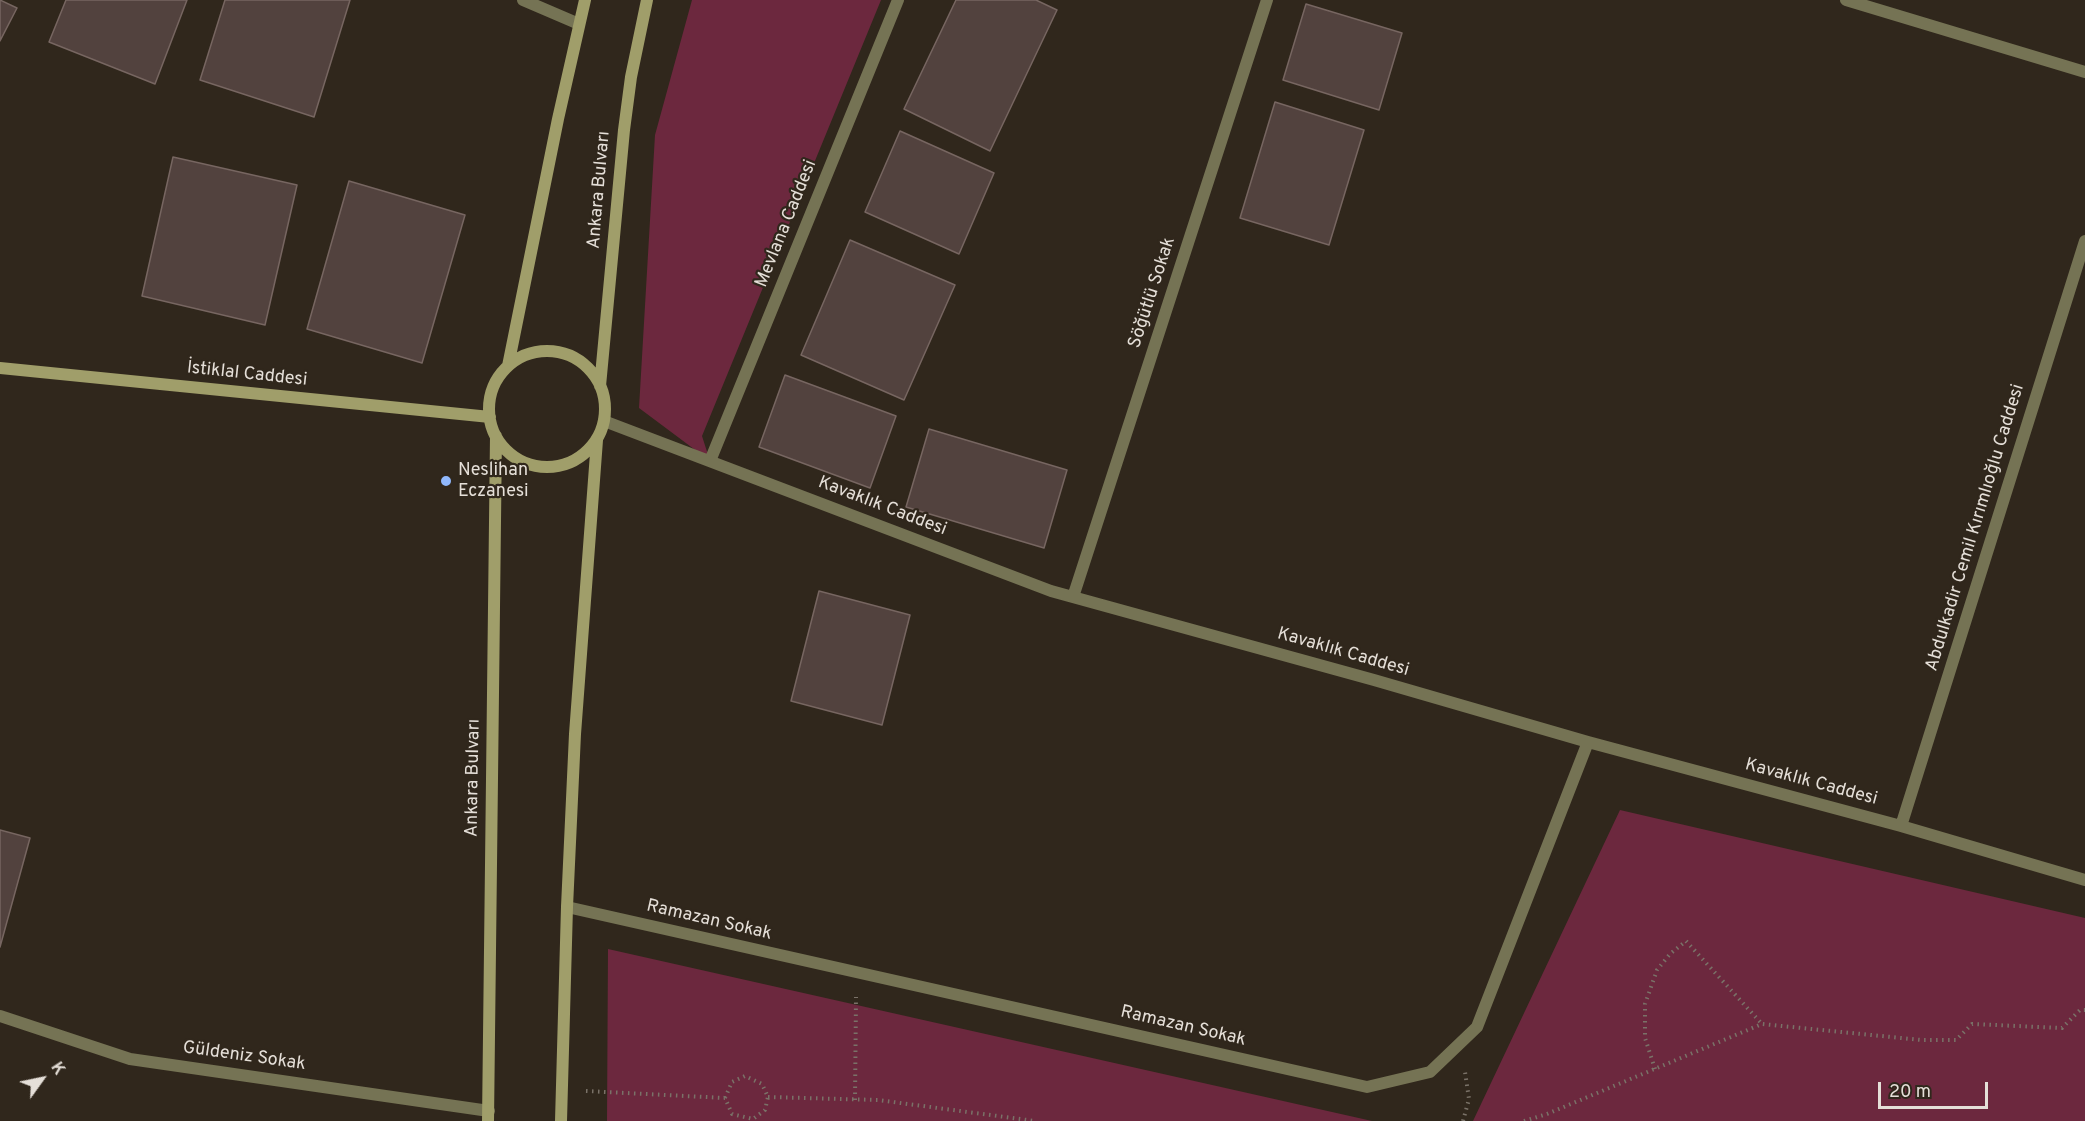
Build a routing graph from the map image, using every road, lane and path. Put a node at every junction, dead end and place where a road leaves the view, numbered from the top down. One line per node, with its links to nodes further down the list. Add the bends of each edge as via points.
1 (523, 0): 7 (street)
2 (585, 0): 7 (main road, Ankara Bulvarı)
3 (647, 0): 12 (main road, Ankara Bulvarı, via 624,130)
4 (898, 0): 17 (street, Mevlana Caddesi)
5 (1267, 0): 18 (street, Söğütlü Sokak)
6 (1846, 0): 8 (street)
7 (579, 24): 10 (main road, Ankara Bulvarı)
8 (2085, 72)
9 (2085, 241): 20 (street, Abdulkadir Cemil Kırımlıoğlu Caddesi)
10 (508, 366): 12 (main road, via 541,351 559,352 590,370); 13 (main road, Ankara Bulvarı, via 497,380)
11 (0, 368): 13 (main road, İstiklal Caddesi)
12 (600, 386): 14 (main road, Ankara Bulvarı)
13 (490, 417): 15 (main road, Ankara Bulvarı)
14 (604, 421): 16 (main road, Ankara Bulvarı); 17 (street, Kavaklık Caddesi)
15 (496, 436): 16 (main road, Ankara Bulvarı, via 509,452 526,463 545,467 565,465 583,455); 33 (main road, Ankara Bulvarı)
16 (597, 440): 22 (main road, Ankara Bulvarı, via 575,735)
17 (710, 461): 18 (street, Kavaklık Caddesi)
18 (1073, 597): 19 (street, Kavaklık Caddesi)
19 (1588, 742): 20 (street, Kavaklık Caddesi); 27 (street, Ramazan Sokak, via 1477,1027)
20 (1901, 826): 21 (street, Kavaklık Caddesi)
21 (2085, 880)
22 (567, 907): 23 (street, Ramazan Sokak); 29 (main road, Ankara Bulvarı)
23 (856, 972): 27 (street, Ramazan Sokak, via 1367,1087 1430,1072); 32 (path)
24 (2085, 1010): 26 (path, via 2080,1010 2062,1028 1972,1024 1956,1040)
25 (0, 1016): 33 (street, Güldeniz Sokak, via 130,1059)
26 (1762, 1024): 28 (path); 28 (path, via 1686,941 1657,970 1645,1004 1645,1038)
27 (1460, 1043): 36 (path, via 1469,1099)
28 (1654, 1069): 37 (path)
29 (562, 1090): 31 (path); 34 (main road, Ankara Bulvarı)
30 (768, 1097): 31 (path, via 762,1084 745,1076 732,1082); 31 (path, via 765,1110 753,1119 732,1114); 32 (path)
31 (725, 1098)
32 (855, 1100): 35 (path)
33 (489, 1116)
34 (561, 1121)
35 (1035, 1121)
36 (1463, 1121)
37 (1524, 1121)

